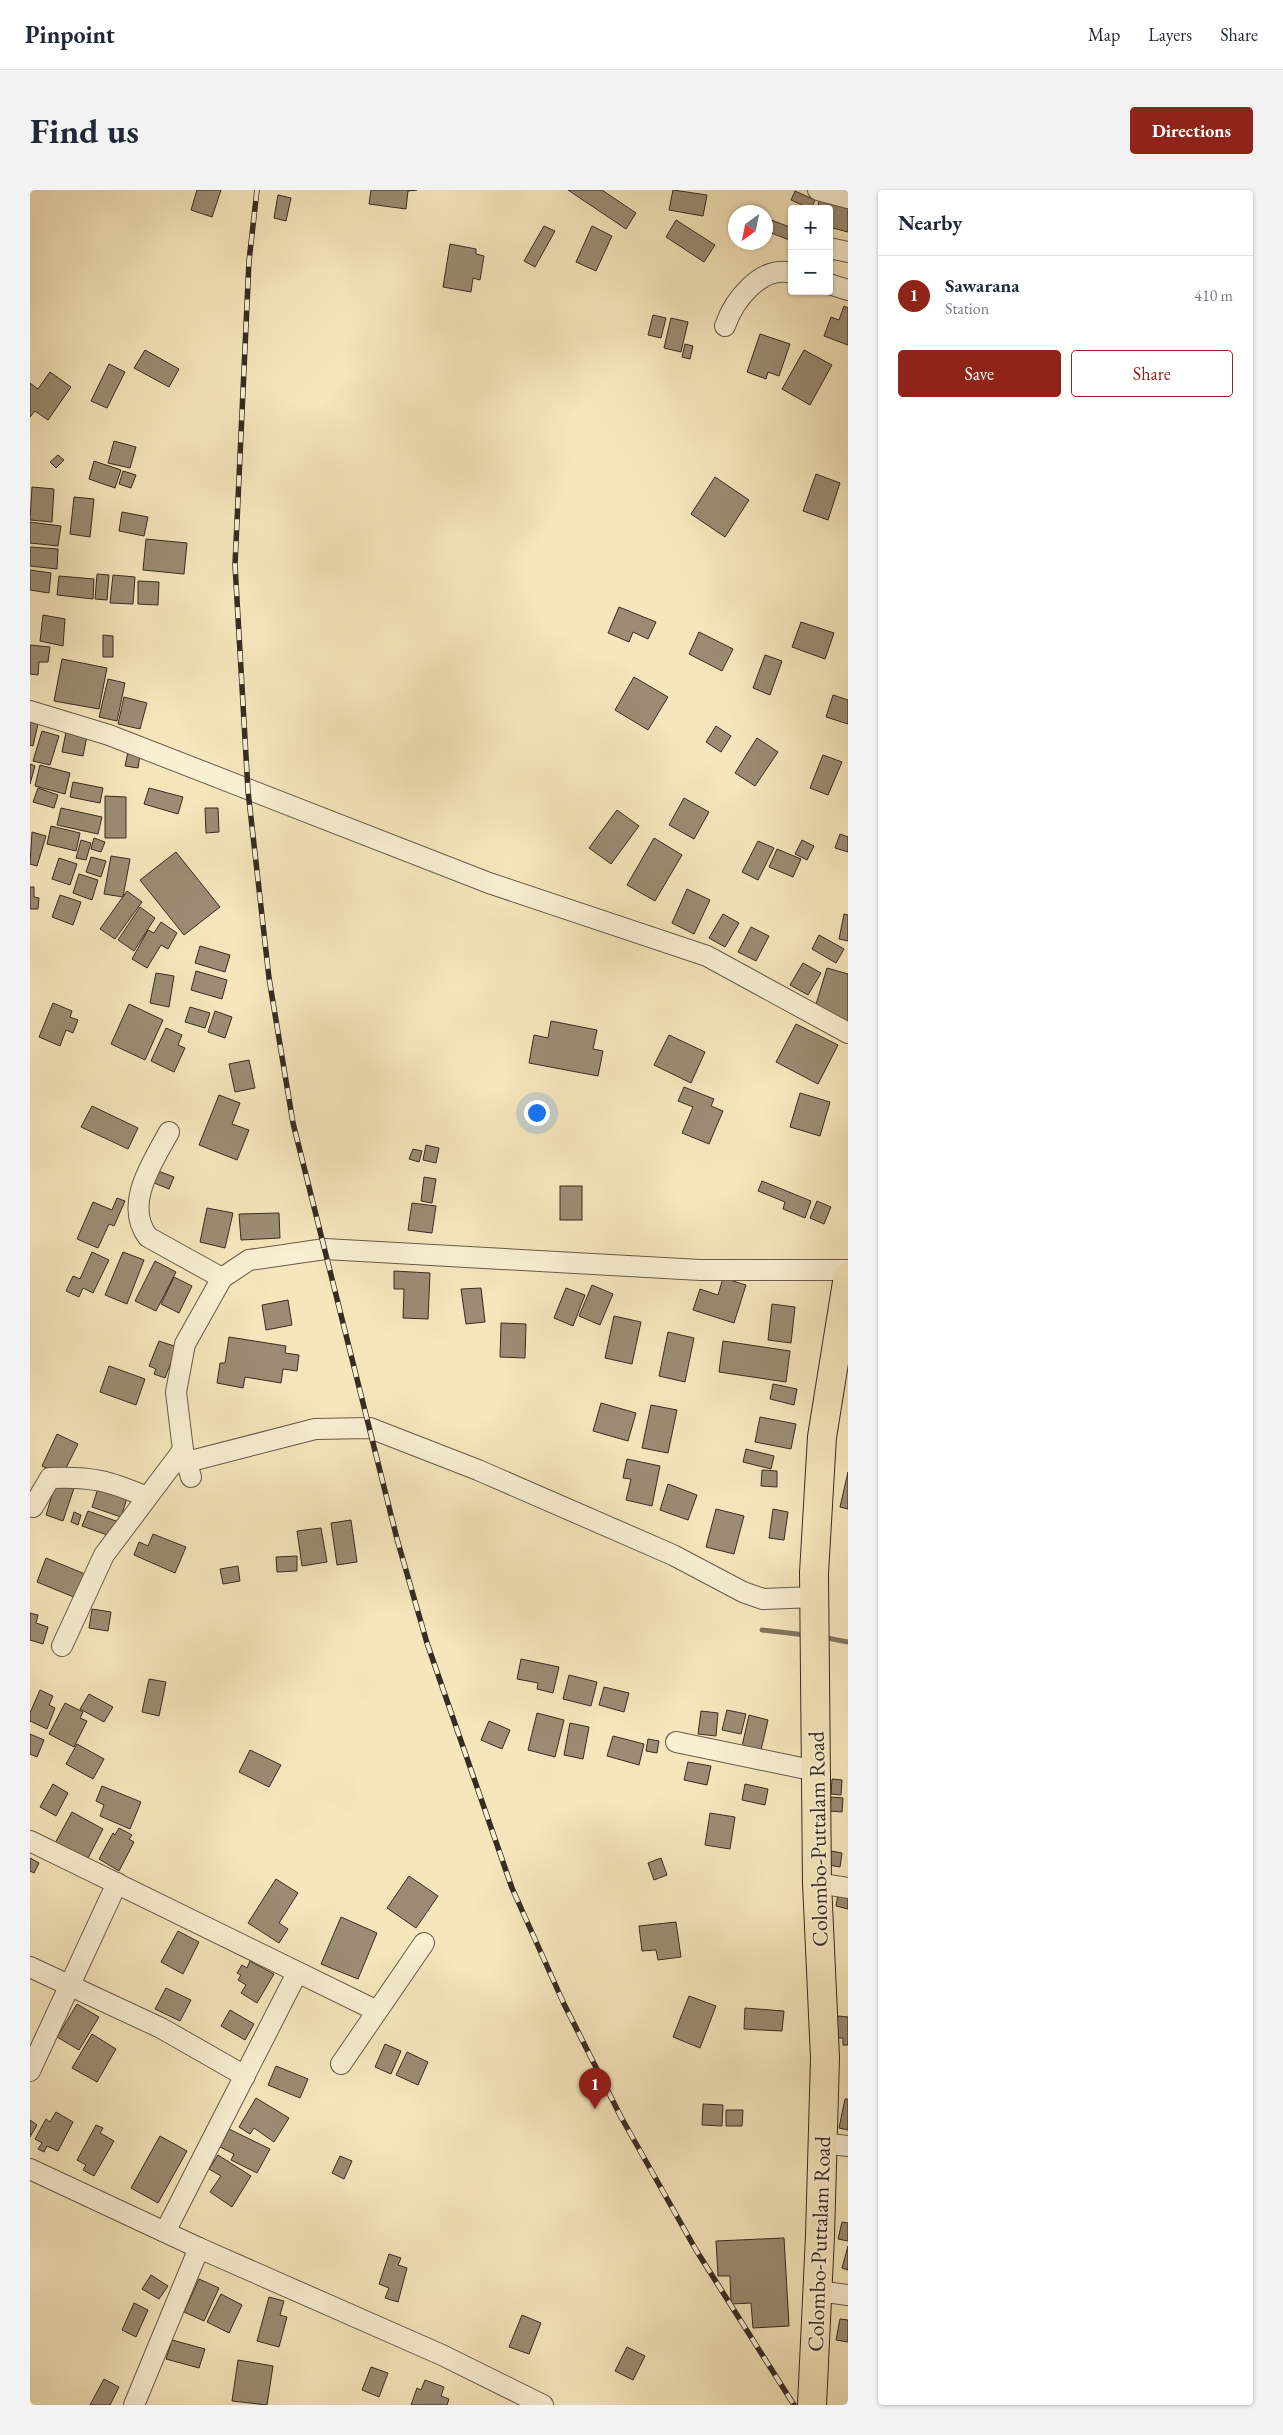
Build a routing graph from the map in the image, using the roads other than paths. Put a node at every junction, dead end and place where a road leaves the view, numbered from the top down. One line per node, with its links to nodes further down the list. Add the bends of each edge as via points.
1 (818, 190): 2 (street)
2 (848, 198)
3 (833, 249): 4 (street)
4 (848, 252)
5 (788, 272): 8 (street, via 777,271 754,283 737,302)
6 (833, 285): 7 (street)
7 (848, 290)
8 (725, 326)
9 (30, 711): 10 (street, via 109,736 489,883 707,956)
10 (848, 1033)
11 (169, 1132): 14 (street, via 139,1195 138,1209 143,1229 148,1237)
12 (848, 1270): 14 (street, via 700,1270 325,1249 249,1260)
13 (848, 1276): 18 (highway, Colombo-Puttalam Road, via 822,1437)
14 (222, 1278): 15 (street, via 185,1344 176,1392)
15 (187, 1463): 16 (street); 18 (street, via 315,1429 370,1428 478,1470 673,1555 742,1592 764,1599)
16 (147, 1497): 17 (street, via 116,1484 83,1476 50,1478); 19 (street, via 104,1555)
17 (33, 1507)
18 (815, 1597): 21 (highway, Colombo-Puttalam Road)
19 (62, 1646)
20 (676, 1742): 21 (street)
21 (816, 1771): 24 (highway, Colombo-Puttalam Road)
22 (30, 1841): 23 (street)
23 (117, 1883): 28 (street); 29 (street)
24 (817, 1883): 25 (street); 34 (highway, Colombo-Puttalam Road, via 825,2058)
25 (848, 1888)
26 (424, 1943): 30 (street)
27 (30, 1967): 29 (street)
28 (297, 1973): 30 (street); 33 (street)
29 (70, 1986): 32 (street); 33 (street, via 161,2028)
30 (377, 2012): 31 (street)
31 (341, 2064)
32 (30, 2071)
33 (245, 2076): 36 (street)
34 (836, 2145): 38 (highway, Colombo-Puttalam Road)
35 (30, 2169): 36 (street)
36 (165, 2232): 37 (street)
37 (199, 2248): 41 (street); 42 (street, via 442,2355)
38 (818, 2291): 39 (street); 40 (highway, Colombo-Puttalam Road)
39 (848, 2295)
40 (813, 2404)
41 (134, 2405)
42 (543, 2405)

